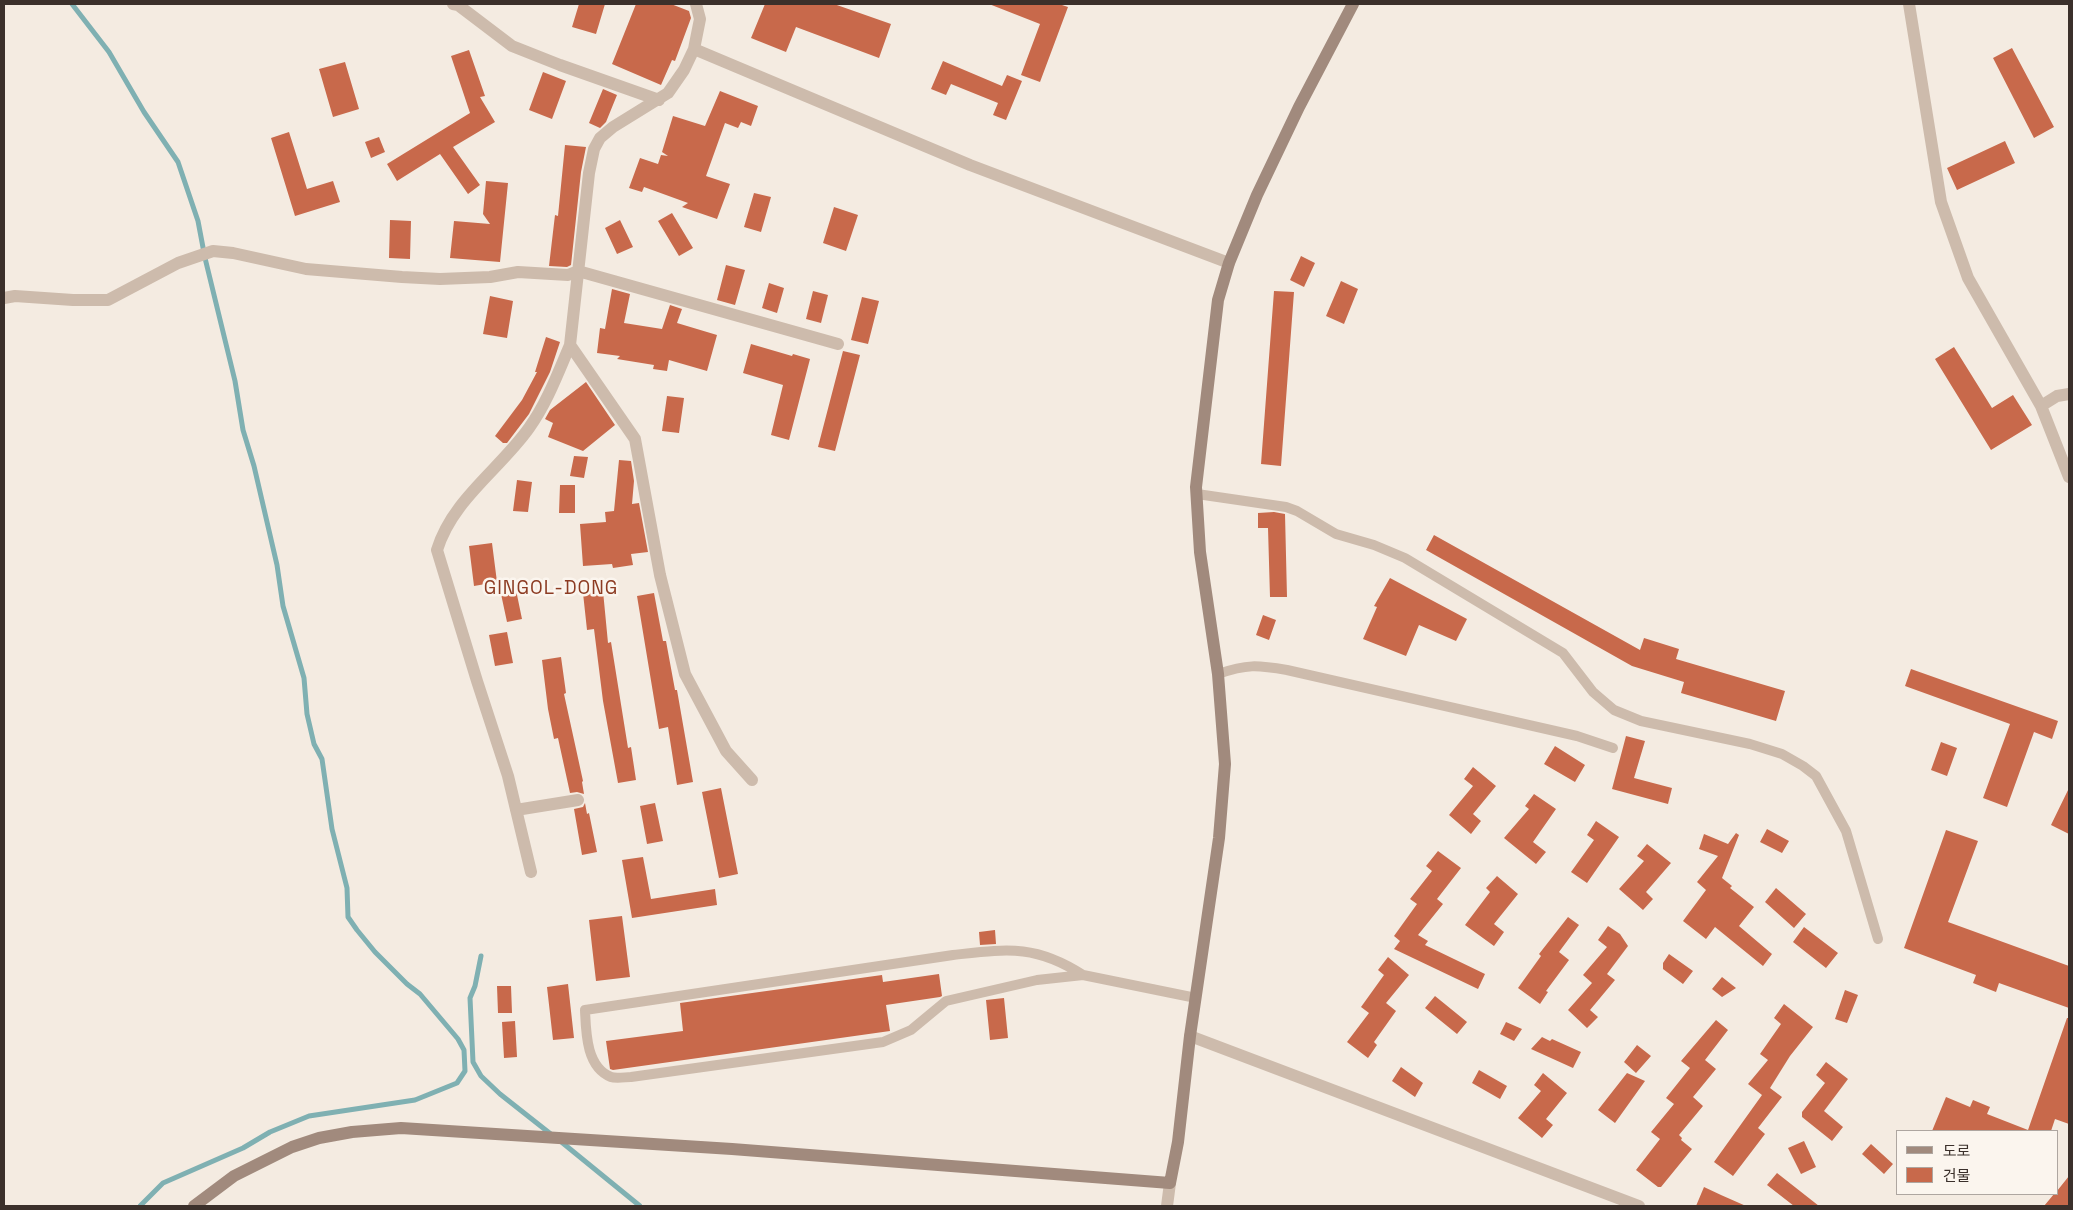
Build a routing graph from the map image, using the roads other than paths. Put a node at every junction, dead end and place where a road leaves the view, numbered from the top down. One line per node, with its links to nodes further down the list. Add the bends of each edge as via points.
1 (453, 4): 6 (street, via 512,46)
2 (696, 4): 5 (street, via 700,19)
3 (1352, 4): 7 (main road, via 1298,107)
4 (1909, 4): 13 (street, via 1942,202 1968,278)
5 (694, 49): 6 (street, via 679,78); 7 (street, via 970,165)
6 (658, 100): 8 (street, via 613,127 600,138 594,149)
7 (1229, 263): 15 (main road, via 1218,300)
8 (578, 271): 9 (street, via 568,275 518,272 440,279 306,268 213,252 178,263 108,300); 10 (street); 11 (street)
9 (4, 298)
10 (838, 344)
11 (570, 345): 18 (street, via 635,439 660,574 685,674 726,751); 20 (street, via 552,388 529,428 464,502 442,532 437,550)
12 (2069, 394): 13 (street, via 2057,396)
13 (2041, 406): 14 (street)
14 (2069, 477)
15 (1197, 494): 16 (main road, via 1200,552); 22 (lane, via 1297,510 1336,534 1405,558 1563,653 1593,692 1614,710 1641,721 1750,744 1782,754 1803,766 1816,776 1846,831)
16 (1218, 674): 17 (lane, via 1241,666 1278,668 1577,736); 24 (main road, via 1225,764 1219,838)
17 (1613, 748)
18 (752, 780)
19 (578, 800): 20 (street)
20 (516, 810): 21 (street)
21 (531, 872)
22 (1878, 939)
23 (1083, 974): 23 (lane, via 1051,957 1012,949 953,955 585,1010 586,1030 590,1052 598,1067 612,1077 631,1077 883,1042 911,1030 946,1001 1038,980); 24 (lane)
24 (1196, 998): 25 (main road)
25 (1190, 1036): 26 (main road); 29 (street)
26 (1170, 1183): 27 (main road, via 401,1128 352,1132 292,1147 234,1176); 28 (street)
27 (194, 1206)
28 (1167, 1206)
29 (1639, 1206)

